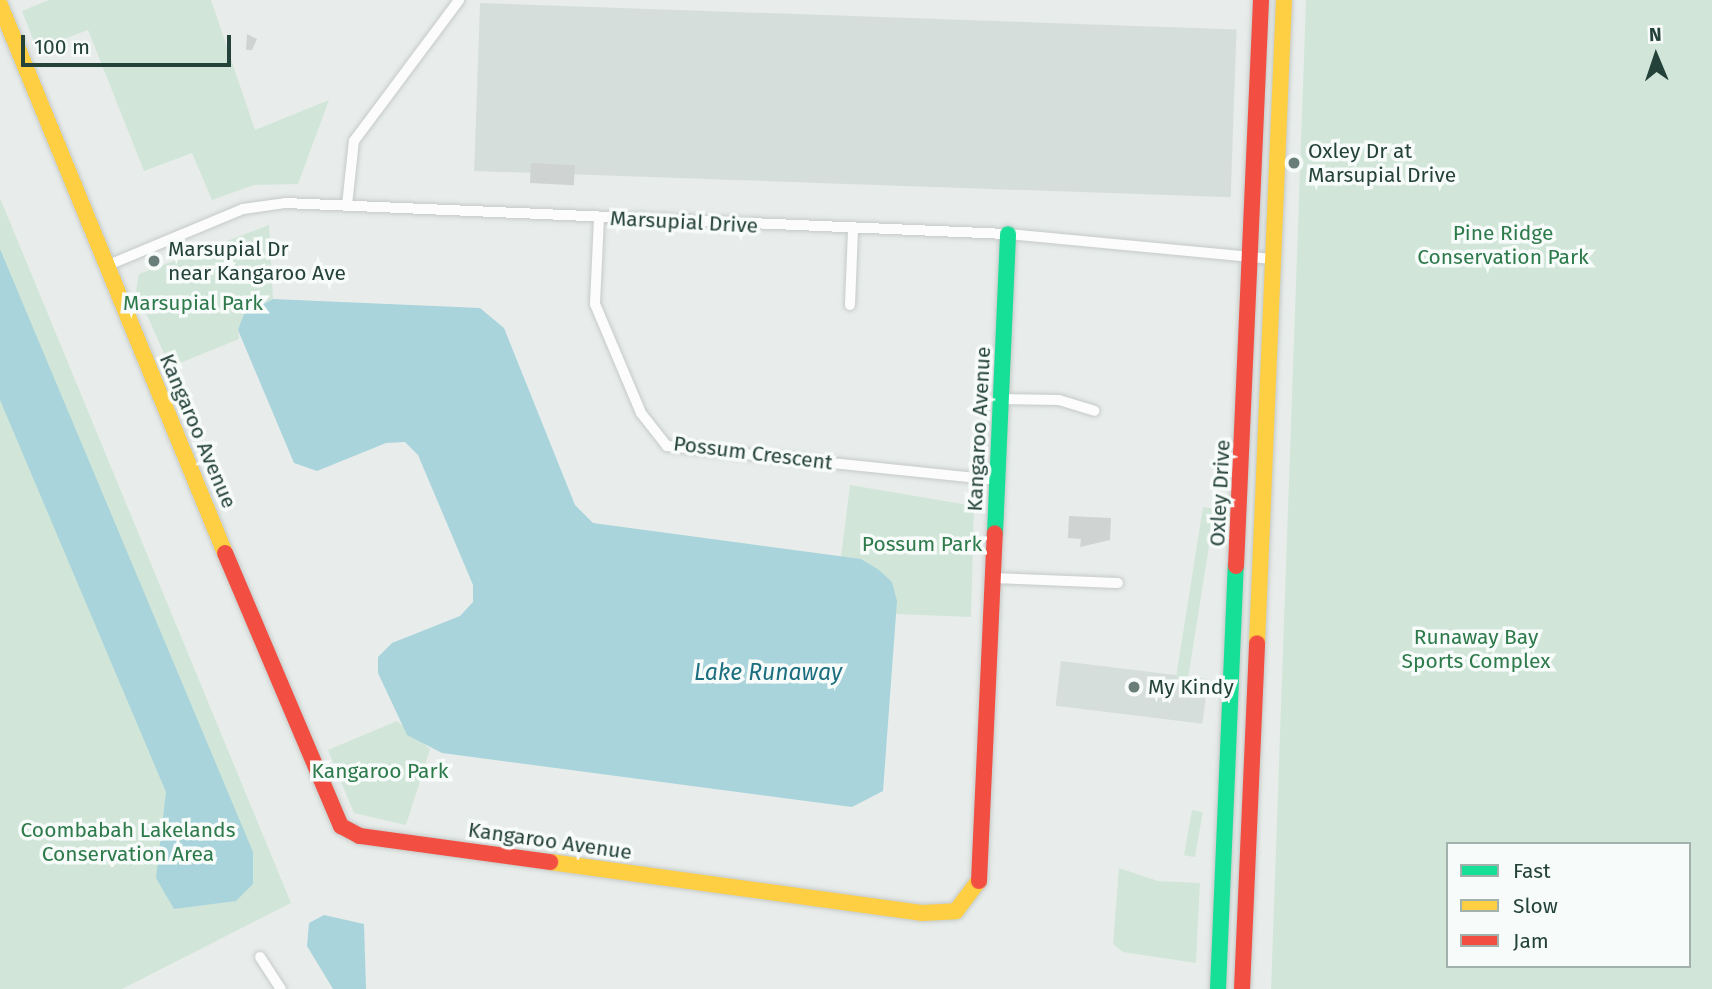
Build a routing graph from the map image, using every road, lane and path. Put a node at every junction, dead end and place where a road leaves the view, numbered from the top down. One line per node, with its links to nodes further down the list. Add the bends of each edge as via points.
1 (459, 0): 5 (street, via 354,141)
2 (1261, 0): 9 (street, Oxley Drive)
3 (1284, 0): 10 (street, Oxley Drive)
4 (0, 5): 11 (street, Kangaroo Avenue)
5 (347, 205): 6 (street, Marsupial Drive); 11 (street, Marsupial Drive, via 250,207)
6 (599, 218): 7 (street, Marsupial Drive); 15 (street, Possum Crescent, via 595,303 641,413 667,446)
7 (853, 230): 8 (street, Marsupial Drive); 12 (street)
8 (1008, 234): 9 (street, Marsupial Drive); 13 (street, Kangaroo Avenue)
9 (1249, 259): 10 (street, Marsupial Drive); 20 (street, Oxley Drive)
10 (1273, 259): 21 (street, Oxley Drive)
11 (106, 266): 16 (street, Kangaroo Avenue, via 331,811 360,836 922,913 956,911 980,879)
12 (850, 305)
13 (1001, 400): 14 (street, via 1059,400); 15 (street, Kangaroo Avenue)
14 (1094, 411)
15 (997, 481): 16 (street, Kangaroo Avenue)
16 (993, 578): 17 (street)
17 (1118, 583)
18 (260, 957): 19 (street)
19 (281, 989)
20 (1218, 989)
21 (1242, 989)

